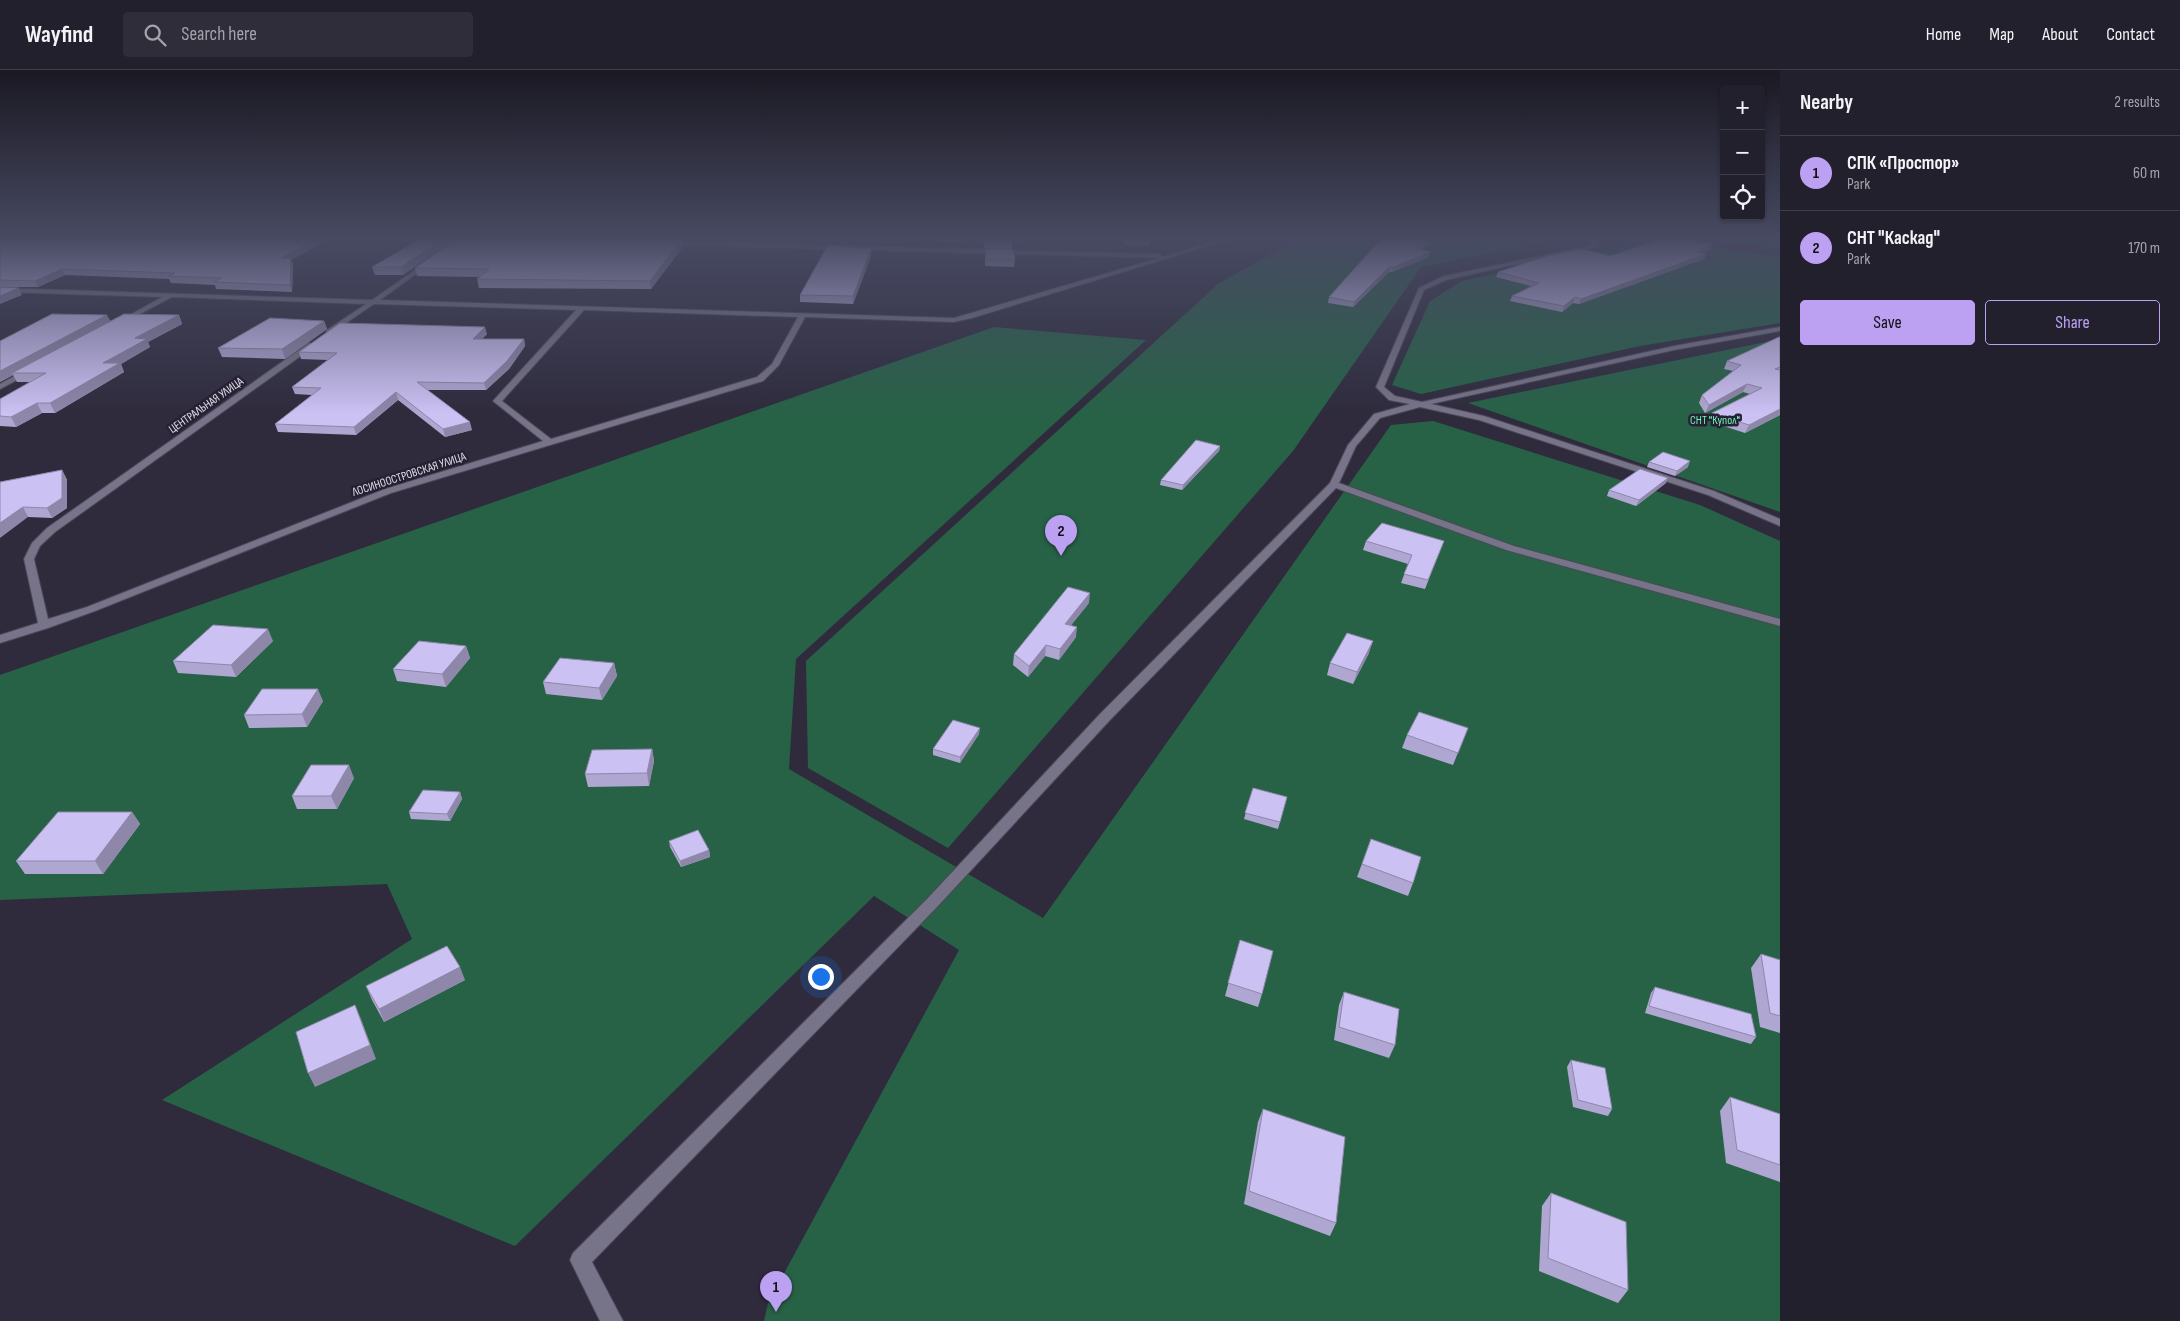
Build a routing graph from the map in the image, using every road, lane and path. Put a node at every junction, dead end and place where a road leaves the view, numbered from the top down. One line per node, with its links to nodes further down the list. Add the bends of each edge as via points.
1 (167, 297): 9 (street)
2 (252, 297): 6 (street)
3 (379, 297): 6 (street)
4 (1036, 297): 8 (street, via 954,320)
5 (1417, 297): 15 (street, via 1380,387 1392,398)
6 (374, 301): 7 (street); 11 (street)
7 (582, 308): 8 (street); 16 (street, via 497,401)
8 (803, 315): 16 (street, ЛОСИНООСТРОВСКАЯ УЛИЦА, via 775,365 760,379)
9 (111, 327)
10 (1780, 329): 15 (street, via 1674,348)
11 (325, 336)
12 (317, 341): 20 (street, ЦЕНТРАЛЬНАЯ УЛИЦА, via 51,530 36,544 30,560)
13 (34, 369): 14 (street)
14 (0, 387)
15 (1420, 404): 17 (street, via 1377,416 1352,445); 18 (street, via 1481,418 1693,487)
16 (551, 443): 20 (street, ЛОСИНООСТРОВСКАЯ УЛИЦА, via 388,491)
17 (1334, 484): 19 (street, via 1510,548); 22 (street, via 1105,717 932,903 580,1260)
18 (1780, 523)
19 (1780, 623)
20 (44, 626): 21 (street, ЛОСИНООСТРОВСКАЯ УЛИЦА)
21 (0, 639)
22 (612, 1321)

